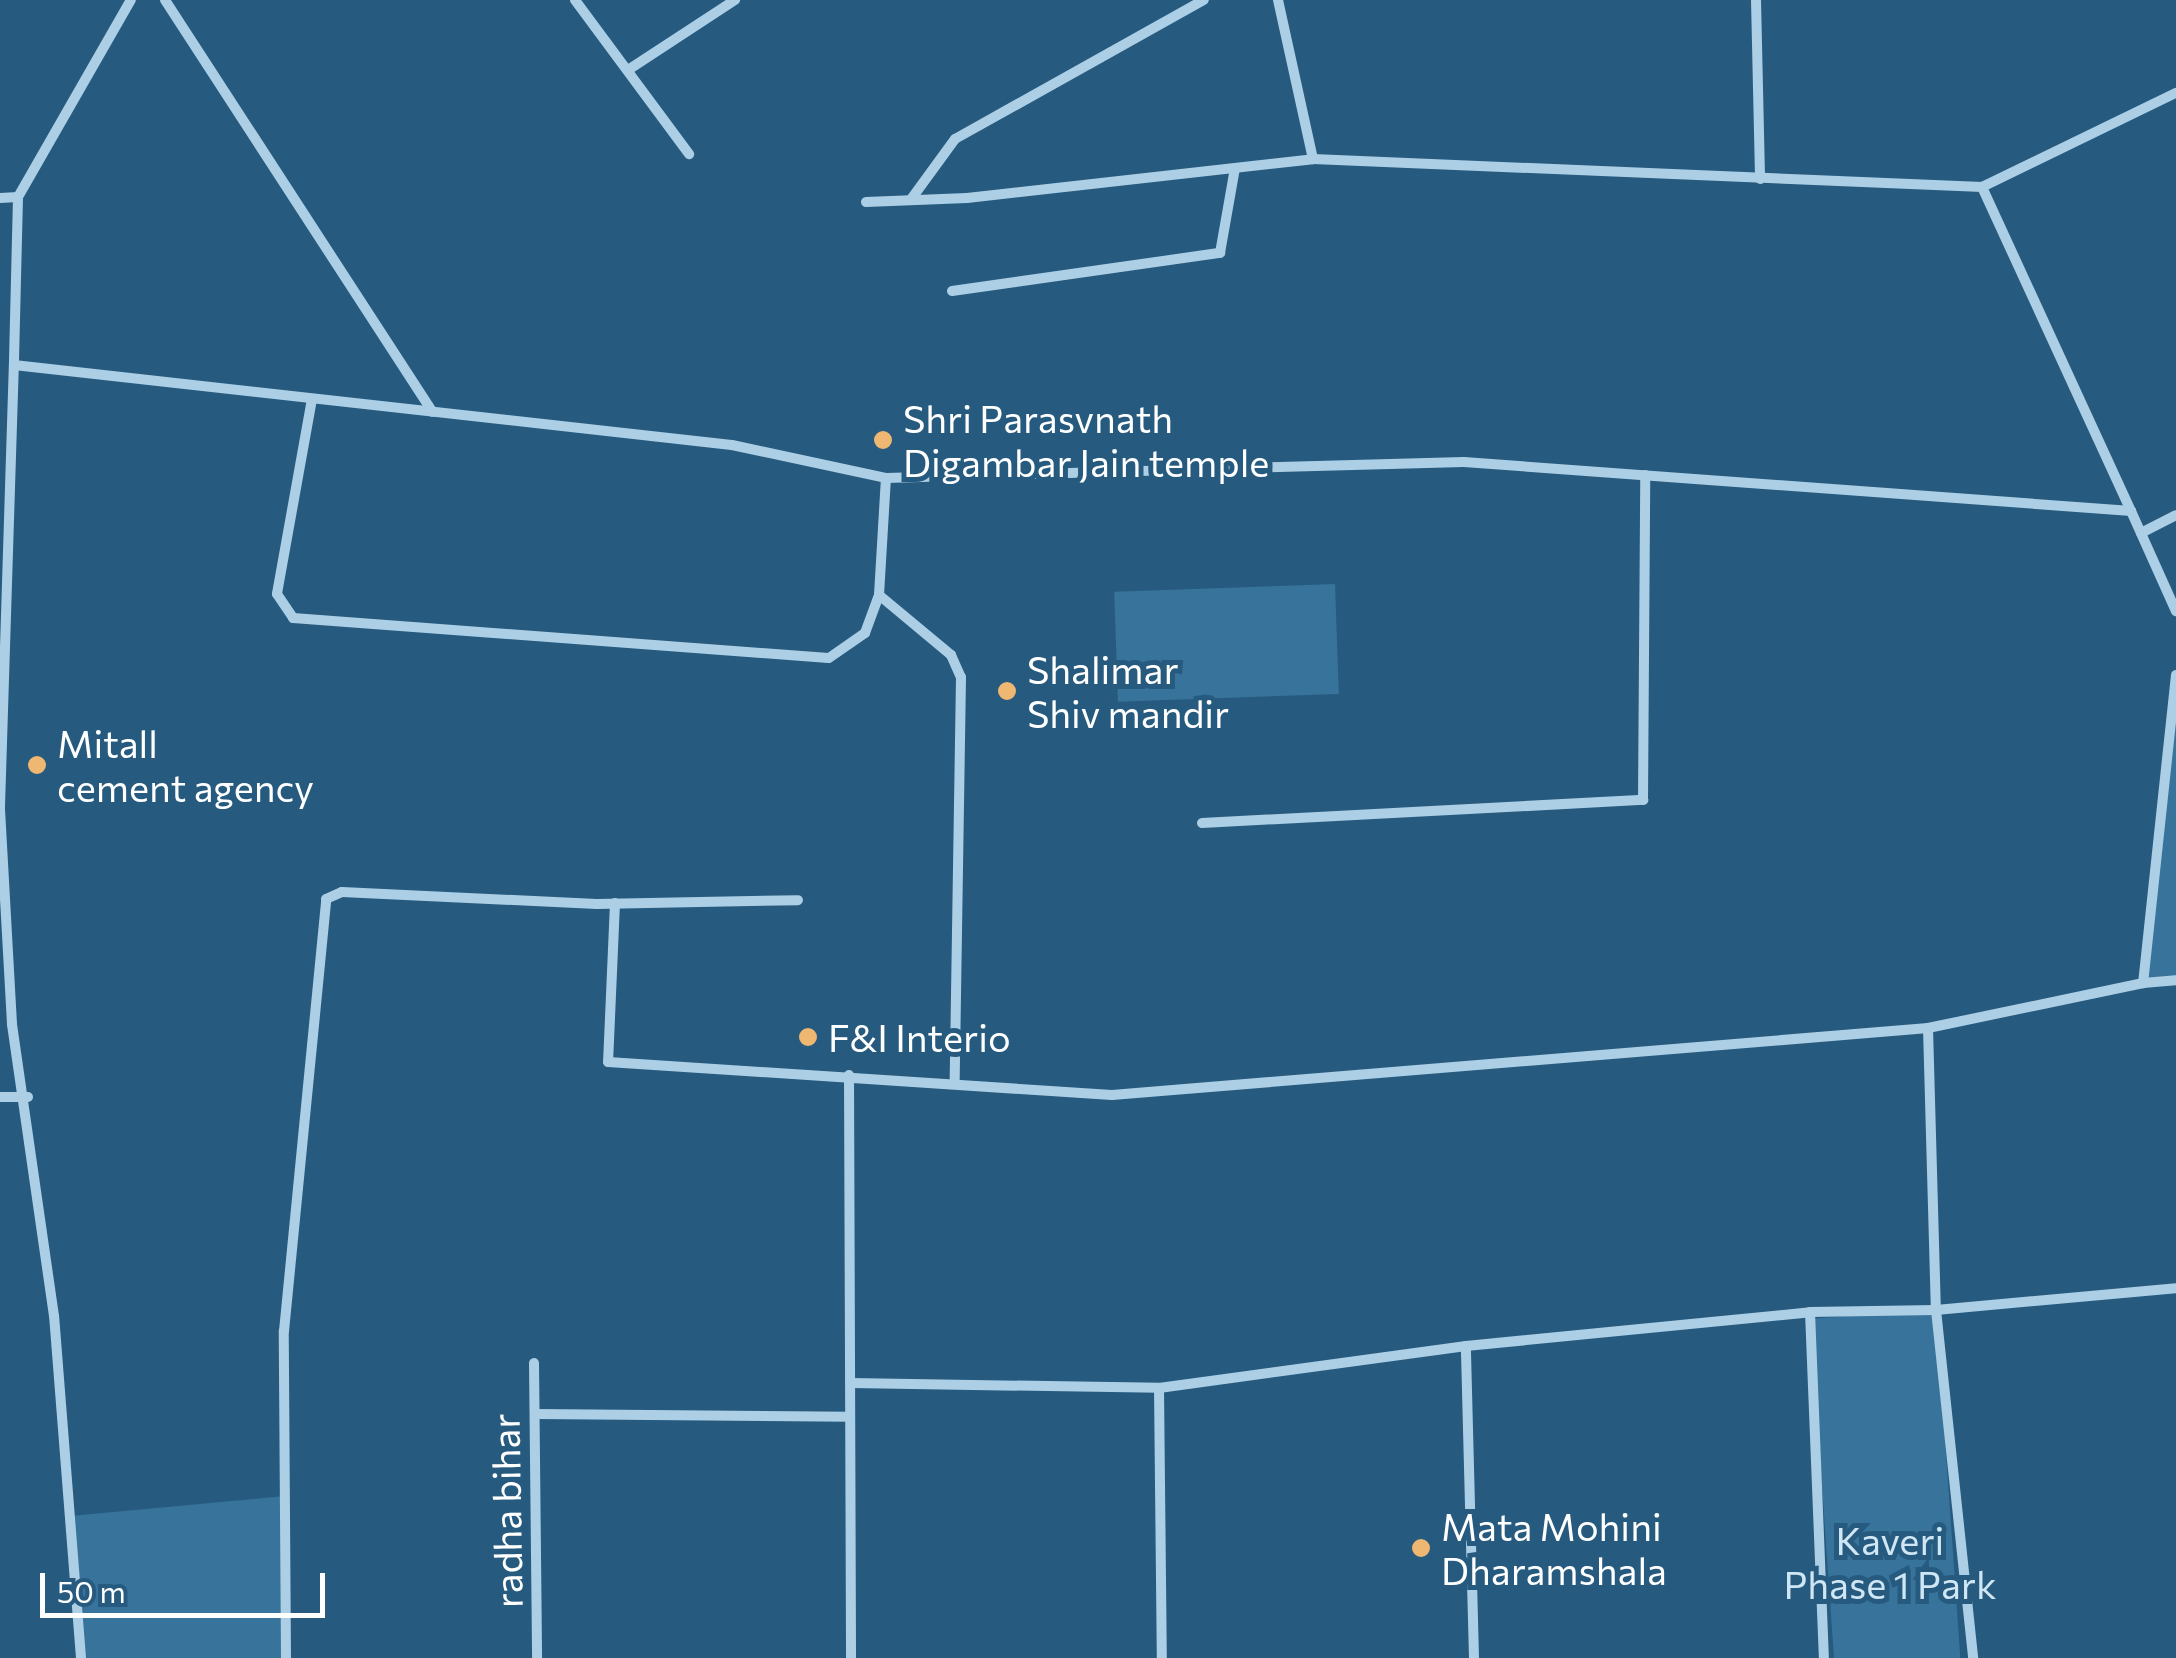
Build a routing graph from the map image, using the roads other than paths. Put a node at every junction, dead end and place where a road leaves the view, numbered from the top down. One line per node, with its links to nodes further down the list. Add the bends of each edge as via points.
1 (131, 0): 15 (street)
2 (166, 0): 22 (street)
3 (576, 0): 8 (street)
4 (735, 0): 8 (street)
5 (1204, 0): 17 (street, via 955,140)
6 (1278, 0): 11 (street)
7 (1756, 0): 13 (street)
8 (628, 70): 10 (street)
9 (2176, 93): 14 (street)
10 (689, 154)
11 (1313, 159): 12 (street); 13 (street)
12 (1236, 168): 17 (street); 19 (street, via 1220,253)
13 (1760, 178): 14 (street)
14 (1982, 187): 26 (street)
15 (18, 196): 16 (street); 20 (street)
16 (0, 198)
17 (912, 198): 18 (street)
18 (866, 202)
19 (952, 291)
20 (14, 365): 21 (street); 25 (street)
21 (312, 398): 22 (street); 29 (street, via 276,594 293,618 805,662 830,658 865,633)
22 (433, 412): 24 (street, via 732,445)
23 (1645, 476): 24 (street, via 1464,462); 26 (street); 33 (street, via 1644,800)
24 (886, 478): 29 (street)
25 (2, 501): 32 (street)
26 (2131, 511): 28 (street)
27 (2176, 515): 28 (street)
28 (2141, 533): 30 (street)
29 (879, 595): 40 (street, via 951,655 961,677)
30 (2176, 611)
31 (2176, 675): 37 (street)
32 (0, 806): 41 (street, via 12,1024)
33 (1202, 823)
34 (798, 900): 35 (street)
35 (615, 904): 39 (street, via 608,1062); 53 (street, via 342,892 322,904 284,1332)
36 (2176, 980): 37 (street)
37 (2143, 983): 38 (street)
38 (1928, 1028): 40 (street, via 1112,1095); 44 (street)
39 (849, 1075): 40 (street); 48 (street)
40 (955, 1080)
41 (28, 1097): 42 (street); 52 (street)
42 (0, 1098)
43 (2176, 1288): 44 (street)
44 (1936, 1310): 45 (street); 59 (street)
45 (1810, 1312): 46 (street); 58 (street)
46 (1466, 1346): 49 (street); 57 (street)
47 (534, 1363): 50 (street, radha bihar)
48 (850, 1384): 49 (street); 51 (street)
49 (1159, 1388): 56 (street)
50 (535, 1414): 51 (street); 54 (street, radha bihar)
51 (850, 1418): 55 (street)
52 (82, 1658)
53 (286, 1658)
54 (537, 1658)
55 (851, 1658)
56 (1162, 1658)
57 (1474, 1658)
58 (1824, 1658)
59 (1973, 1658)

